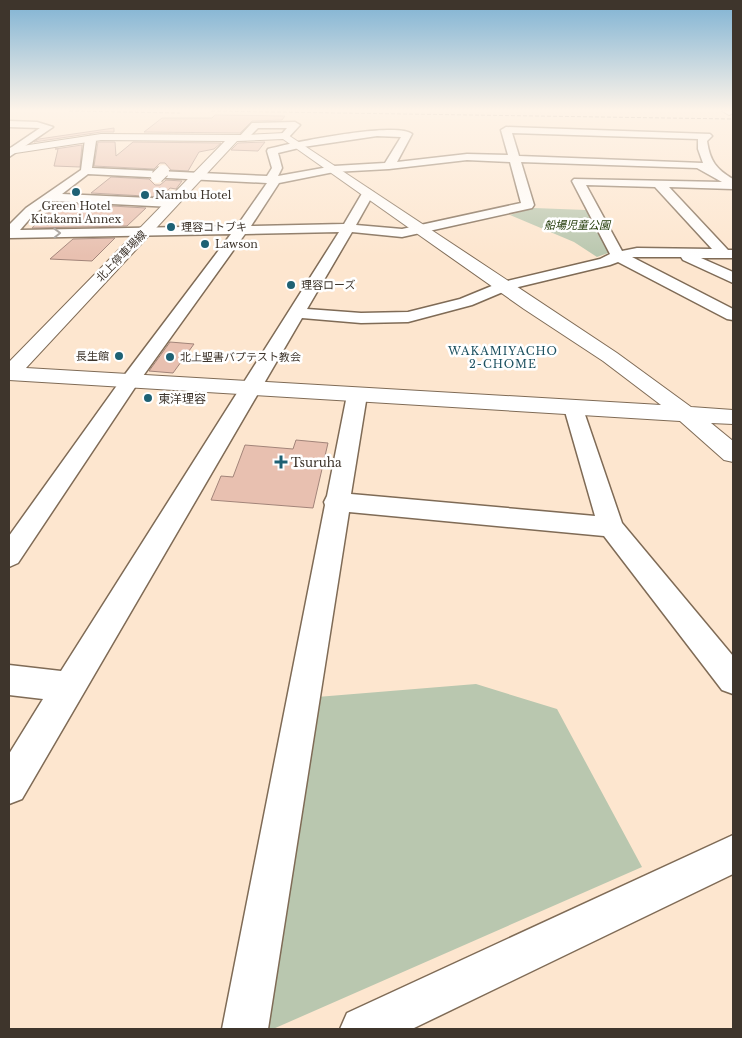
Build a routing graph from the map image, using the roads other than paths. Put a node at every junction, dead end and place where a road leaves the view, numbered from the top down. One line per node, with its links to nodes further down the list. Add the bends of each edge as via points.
1 (88, 159): 12 (street)
2 (215, 159): 14 (street, 北上停車場線)
3 (274, 159): 15 (street, via 277,168)
4 (319, 159): 11 (street)
5 (393, 159): 10 (street)
6 (444, 159): 10 (street)
7 (498, 159): 9 (street)
8 (706, 159): 13 (street)
9 (514, 160): 13 (street, via 698,165); 23 (street, via 528,205)
10 (389, 166): 11 (street)
11 (334, 169): 15 (street); 18 (street)
12 (86, 171): 14 (street); 19 (street)
13 (714, 172): 17 (street)
14 (197, 176): 15 (street); 20 (street, 北上停車場線)
15 (272, 180): 22 (street)
16 (658, 183): 17 (street); 27 (street); 28 (street, via 578,181)
17 (733, 185)
18 (368, 192): 21 (street); 23 (street)
19 (51, 197): 20 (street); 25 (street)
20 (172, 202): 24 (street, 北上停車場線)
21 (348, 228): 22 (street); 23 (street, via 402,233); 31 (street)
22 (242, 229): 24 (street); 34 (street)
23 (422, 230): 30 (street)
24 (145, 231): 25 (street, one-way to 24); 33 (street, 北上停車場線)
25 (9, 233)
26 (680, 254): 27 (street); 28 (street, via 637,252); 29 (street)
27 (728, 254)
28 (618, 256): 30 (street); 32 (street)
29 (733, 278)
30 (505, 286): 31 (street, via 466,302 408,317 361,318); 38 (street)
31 (296, 312): 35 (street)
32 (733, 315)
33 (9, 373): 34 (street)
34 (130, 381): 35 (street); 43 (street)
35 (251, 388): 36 (street); 46 (street)
36 (357, 395): 37 (street); 41 (street)
37 (574, 408): 38 (street); 42 (street)
38 (688, 415): 39 (street); 40 (street)
39 (733, 417)
40 (733, 454)
41 (336, 502): 42 (street); 49 (street)
42 (611, 527): 44 (street)
43 (9, 556)
44 (733, 679)
45 (9, 680): 46 (street)
46 (70, 687): 47 (street)
47 (9, 786)
48 (733, 854): 50 (street)
49 (245, 1029)
50 (363, 1029)

